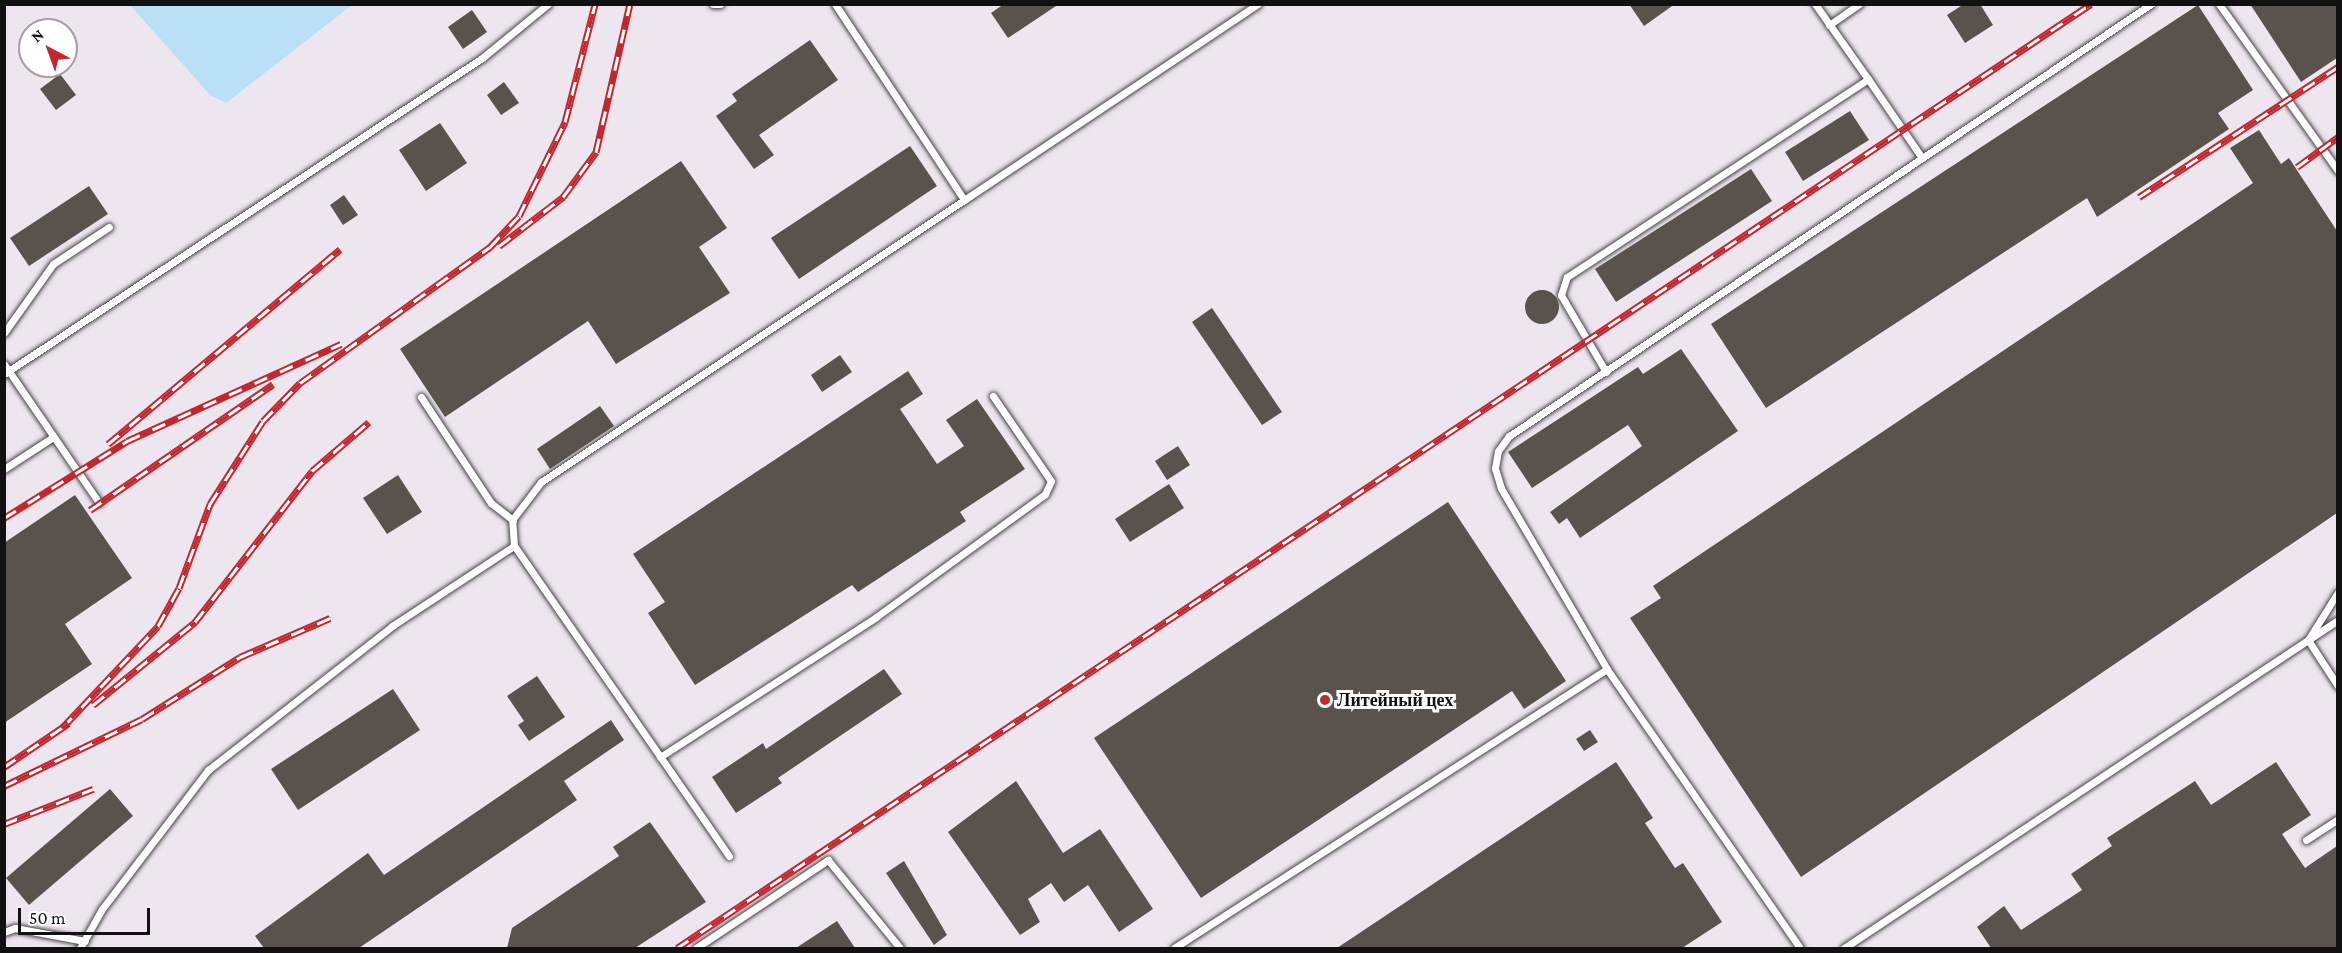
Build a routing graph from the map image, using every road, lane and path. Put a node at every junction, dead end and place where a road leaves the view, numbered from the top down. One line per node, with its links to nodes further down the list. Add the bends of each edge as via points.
1 (548, 4): 17 (lane, via 482,58)
2 (713, 4): 3 (lane)
3 (720, 4)
4 (835, 4): 14 (lane)
5 (1258, 4): 14 (lane)
6 (1815, 4): 10 (lane)
7 (1859, 4): 10 (lane)
8 (2151, 4): 12 (lane)
9 (2219, 4): 13 (lane)
10 (1829, 25): 11 (lane)
11 (1868, 79): 12 (lane); 18 (lane, via 1567,278 1561,295)
12 (1922, 158): 18 (lane)
13 (2337, 171)
14 (964, 200): 24 (lane, via 541,482)
15 (109, 227): 16 (lane, via 53,264)
16 (4, 333)
17 (6, 370): 21 (lane)
18 (1606, 372): 29 (lane, via 1509,436 1495,468 1500,488)
19 (993, 396): 31 (lane, via 1051,481 1045,494 876,618)
20 (421, 397): 24 (lane, via 491,502)
21 (53, 437): 22 (lane); 23 (lane)
22 (4, 469)
23 (99, 503)
24 (513, 520): 25 (lane)
25 (514, 546): 31 (lane); 36 (lane, via 392,626 208,770 186,792)
26 (2337, 592): 28 (lane)
27 (2337, 620): 28 (lane)
28 (2308, 640): 30 (lane); 42 (lane)
29 (1607, 669): 40 (lane); 41 (lane)
30 (2337, 686)
31 (660, 757): 34 (lane)
32 (2337, 819): 33 (lane)
33 (2306, 840)
34 (729, 856)
35 (4, 932): 36 (lane, via 15,928)
36 (85, 941): 37 (lane)
37 (80, 948)
38 (696, 948): 39 (lane, via 828,860)
39 (900, 948)
40 (1174, 948)
41 (1800, 948)
42 (1844, 948)

